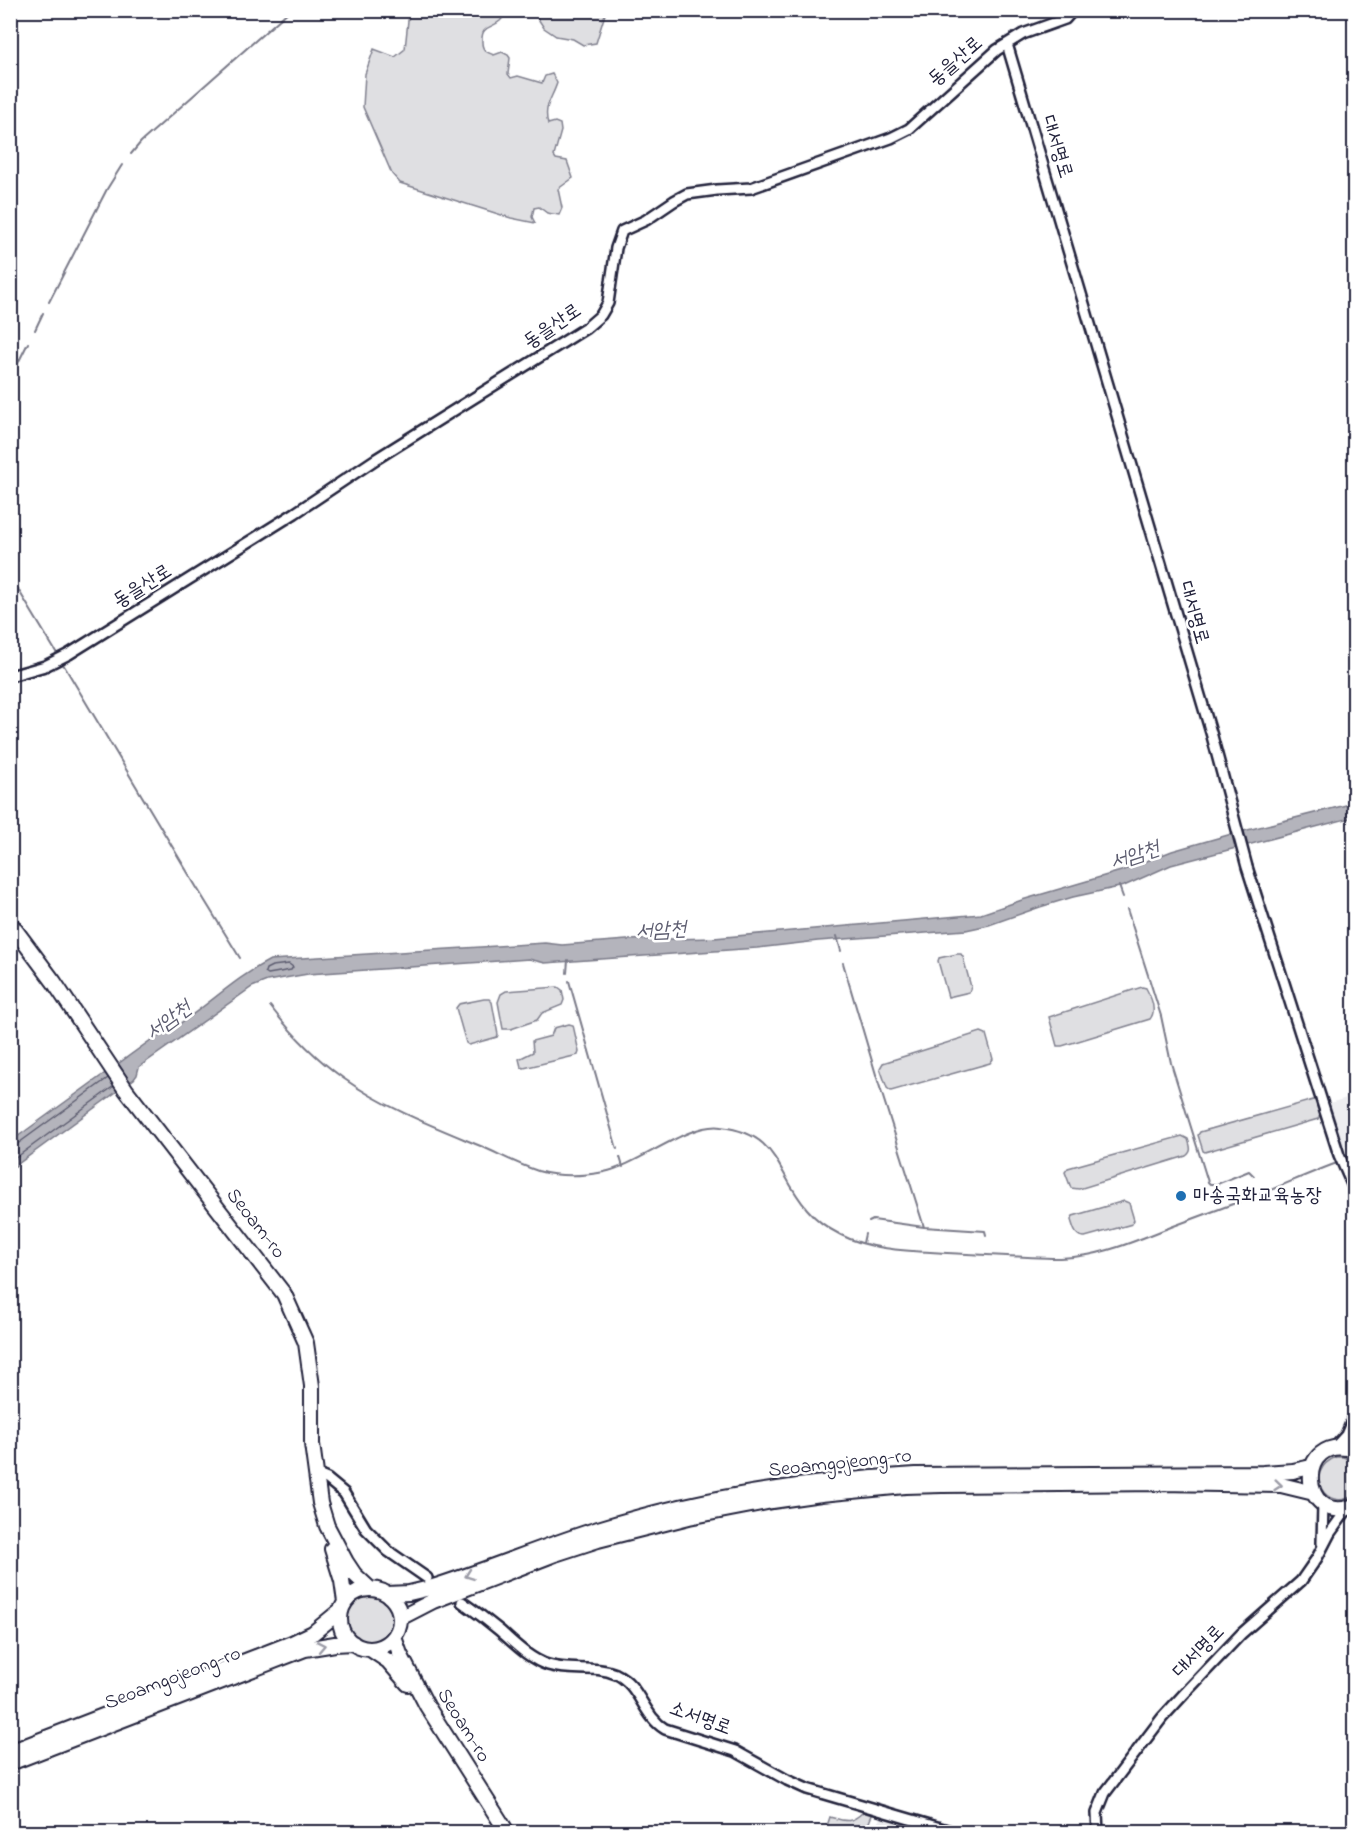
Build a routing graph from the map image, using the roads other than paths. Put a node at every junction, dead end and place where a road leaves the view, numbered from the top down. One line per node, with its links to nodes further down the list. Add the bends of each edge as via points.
1 (1073, 10): 2 (street, 동을산로, via 1065,19 1036,28)
2 (1007, 44): 3 (street, 동을산로, via 909,129 891,138 751,188 687,194 622,231 608,303 586,328 69,654); 5 (street, 대서명로, via 1212,736 1245,861 1339,1155)
3 (10, 676)
4 (10, 923): 10 (main road, Seoam-ro, via 126,1090 284,1294 310,1361)
5 (1354, 1189)
6 (1354, 1416): 7 (street, via 1346,1435)
7 (1334, 1448): 8 (main road); 9 (main road, via 1324,1452)
8 (1354, 1450)
9 (1311, 1467): 11 (main road); 18 (main road, Seoamgojeong-ro, one-way to 18, via 1263,1473 916,1475 795,1487 635,1519 430,1588)
10 (315, 1474): 14 (main road, Seoam-ro); 16 (street, via 344,1493 366,1529 388,1551)
11 (1314, 1493): 12 (main road); 21 (main road, Seoamgojeong-ro, one-way to 11, via 433,1601 598,1540 688,1517 821,1494 905,1486 1149,1483 1281,1485)
12 (1323, 1504): 13 (main road, via 1332,1509); 15 (street)
13 (1351, 1507): 15 (street, 대서명로)
14 (327, 1526): 17 (main road, Seoam-ro, via 354,1574); 20 (main road, via 342,1581)
15 (1322, 1546): 30 (street, 대서명로, via 1301,1581 1241,1634 1162,1718 1105,1793 1097,1813)
16 (428, 1578)
17 (369, 1588): 18 (main road); 20 (main road, via 352,1595)
18 (387, 1594): 21 (main road, via 399,1608)
19 (462, 1602): 29 (street, 소서명로, via 540,1662 557,1668 606,1672 624,1679 665,1729 735,1750 807,1789)
20 (343, 1606): 23 (main road, via 341,1629); 26 (main road, Seoamgojeong-ro, via 313,1633 292,1643)
21 (400, 1618): 22 (main road)
22 (394, 1637): 24 (main road, via 388,1644); 25 (main road, Seoam-ro)
23 (353, 1643): 24 (main road); 27 (main road, Seoamgojeong-ro, one-way to 23, via 305,1649)
24 (370, 1649): 25 (main road, via 388,1661)
25 (427, 1706): 28 (main road, Seoam-ro)
26 (10, 1752)
27 (10, 1763)
28 (507, 1833)
29 (954, 1833)
30 (1098, 1833)

